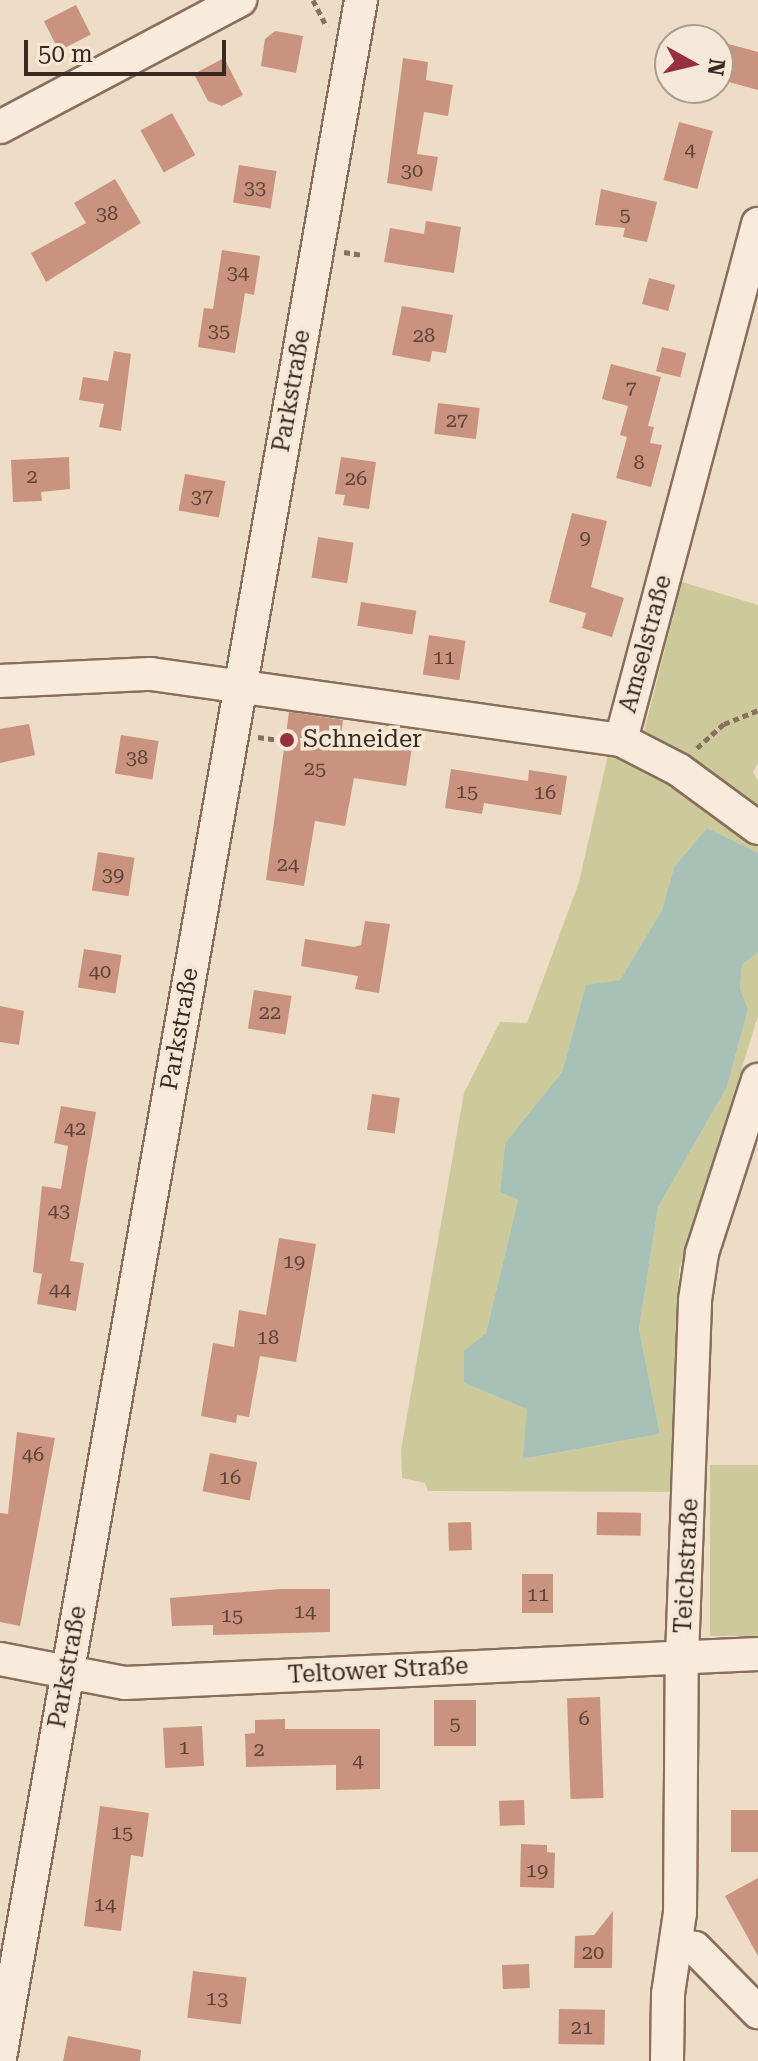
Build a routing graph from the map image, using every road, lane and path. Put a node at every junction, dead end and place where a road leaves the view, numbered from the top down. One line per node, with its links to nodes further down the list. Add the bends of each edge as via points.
1 (240, 0): 5 (street)
2 (313, 0): 4 (path)
3 (361, 0): 10 (street, Parkstraße)
4 (329, 31)
5 (0, 127)
6 (758, 224): 14 (street, Amselstraße)
7 (339, 251): 8 (path)
8 (363, 255)
9 (0, 681): 10 (street, Amselstraße, via 117,672)
10 (241, 686): 14 (street, Amselstraße); 21 (street, Parkstraße)
11 (758, 710): 15 (path, via 724,724)
12 (271, 739): 13 (path)
13 (279, 740)
14 (621, 740): 15 (street)
15 (679, 770): 16 (street)
16 (758, 828)
17 (758, 1080): 19 (street, Teichstraße, via 697,1276)
18 (758, 1654): 19 (street, Teltower Straße)
19 (682, 1657): 21 (street, Teltower Straße, via 125,1683); 22 (street, Teichstraße)
20 (0, 1659): 21 (street, Teltower Straße)
21 (66, 1675): 24 (street, Parkstraße)
22 (679, 1945): 23 (street, via 695,1948); 25 (street, Teichstraße, via 668,1994)
23 (758, 2012)
24 (0, 2058)
25 (667, 2061)

